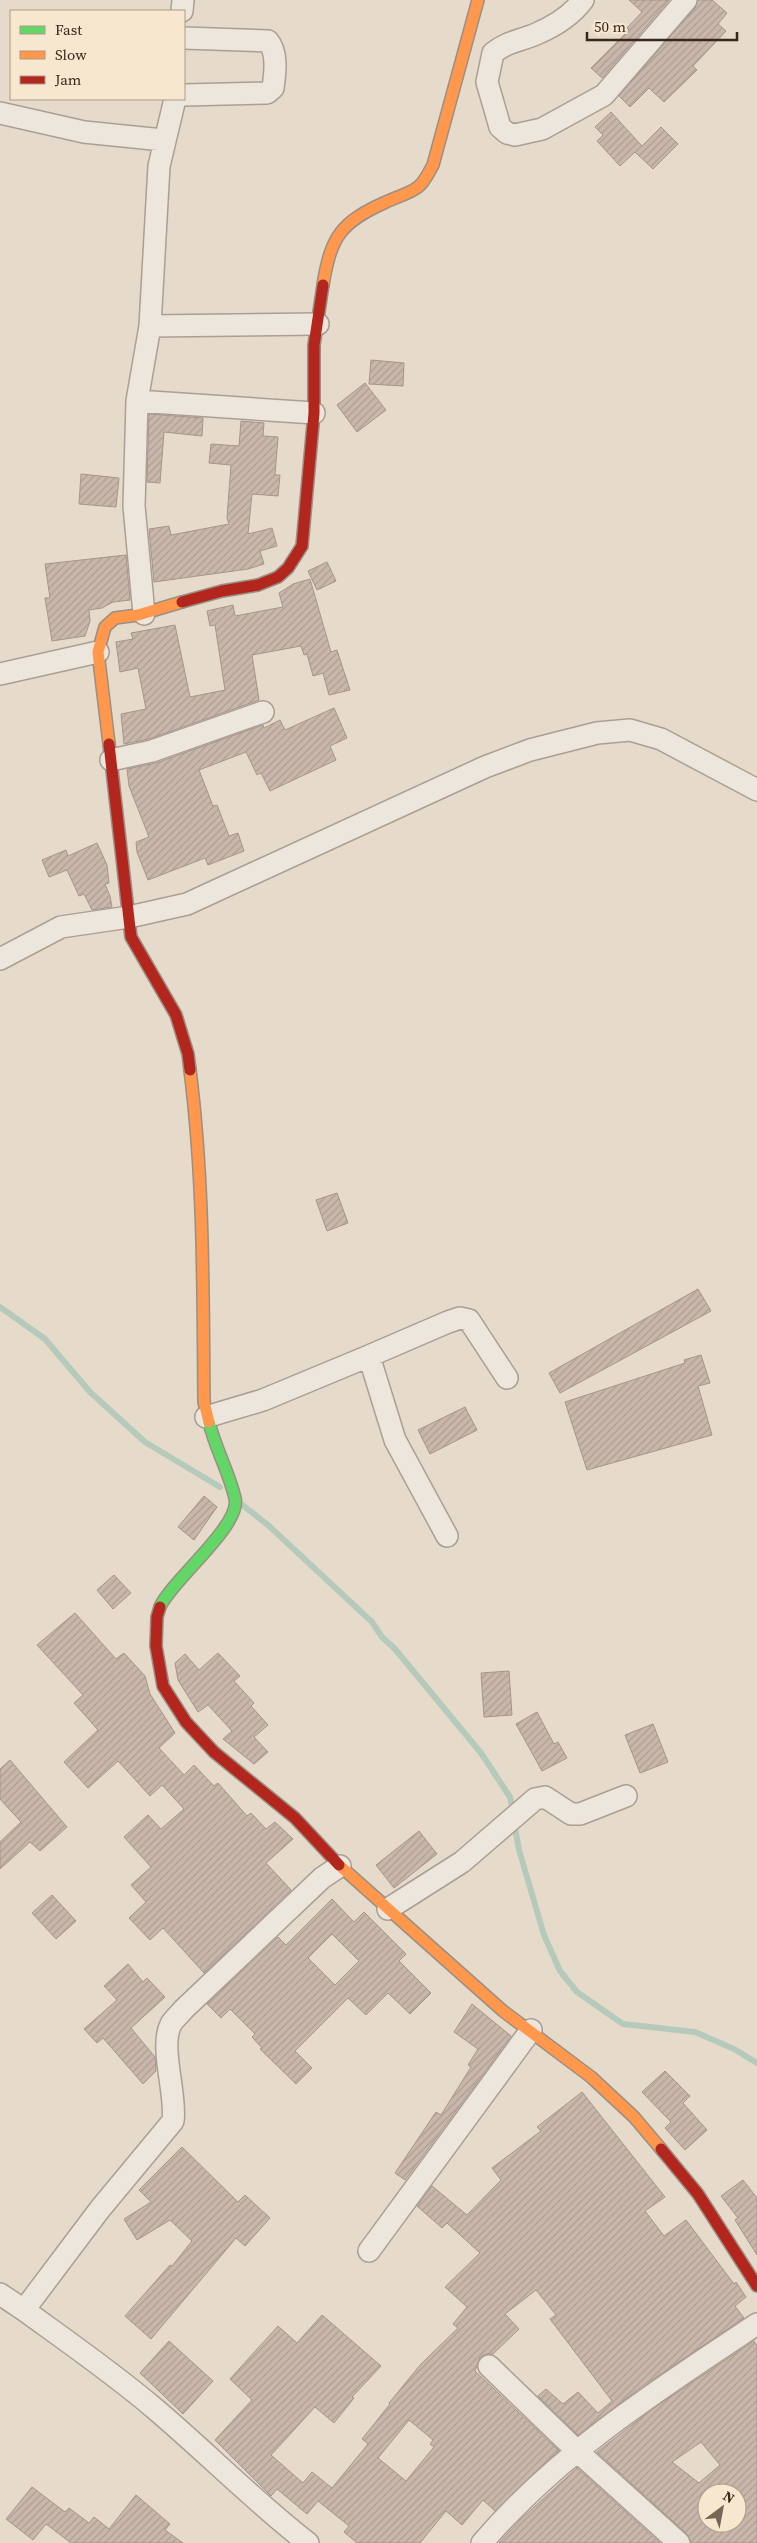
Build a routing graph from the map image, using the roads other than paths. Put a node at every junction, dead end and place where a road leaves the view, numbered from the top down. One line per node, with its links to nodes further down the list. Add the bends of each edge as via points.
1 (478, 0): 9 (street, via 430,171 419,187 363,212 334,241 328,256)
2 (584, 0): 3 (street, via 555,25 506,43 493,53 487,82 500,127 507,133 516,135 542,129 604,96)
3 (686, 0)
4 (185, 38): 5 (street, via 268,41 273,52 275,75 273,88 267,93)
5 (185, 95)
6 (175, 100): 8 (street)
7 (0, 114): 8 (street, via 84,132)
8 (163, 140): 10 (street, via 155,210)
9 (318, 324): 10 (street); 12 (street, via 314,345)
10 (150, 326): 11 (street)
11 (137, 401): 12 (street); 13 (street, via 134,506)
12 (314, 412): 13 (street, via 302,546 288,568 278,577 258,585 222,591)
13 (144, 614): 14 (street, via 116,618 105,627)
14 (98, 652): 15 (street); 17 (street)
15 (0, 674)
16 (263, 712): 17 (street, via 152,751)
17 (111, 760): 19 (street)
18 (757, 790): 19 (street, via 661,739 630,730 597,733 530,750 485,767 188,904)
19 (128, 917): 20 (street, via 61,927); 23 (street, via 131,937 176,1015 188,1054 197,1135 203,1256)
20 (0, 959)
21 (369, 1356): 22 (street, via 460,1318 469,1320); 23 (street, via 263,1400); 24 (street, via 396,1440)
22 (507, 1378)
23 (206, 1417): 26 (street, via 234,1490 236,1506 211,1546 167,1594 161,1605 157,1617 156,1646 163,1686 186,1722 214,1752 295,1818)
24 (447, 1536)
25 (626, 1796): 27 (street, via 580,1814 571,1814 545,1797 535,1799 462,1862)
26 (340, 1866): 27 (street); 32 (street, via 322,1878 171,2025 169,2073 175,2109 173,2121 76,2240)
27 (388, 1909): 28 (street, via 503,2011)
28 (531, 2030): 29 (street); 30 (street, via 591,2077 634,2117 698,2194)
29 (370, 2251)
30 (757, 2286)
31 (0, 2294): 32 (street)
32 (24, 2310): 36 (street, via 153,2407 272,2515)
33 (757, 2324): 35 (street, via 640,2402)
34 (489, 2366): 35 (street)
35 (577, 2451): 37 (street); 38 (street)
36 (308, 2543)
37 (482, 2543)
38 (679, 2543)

